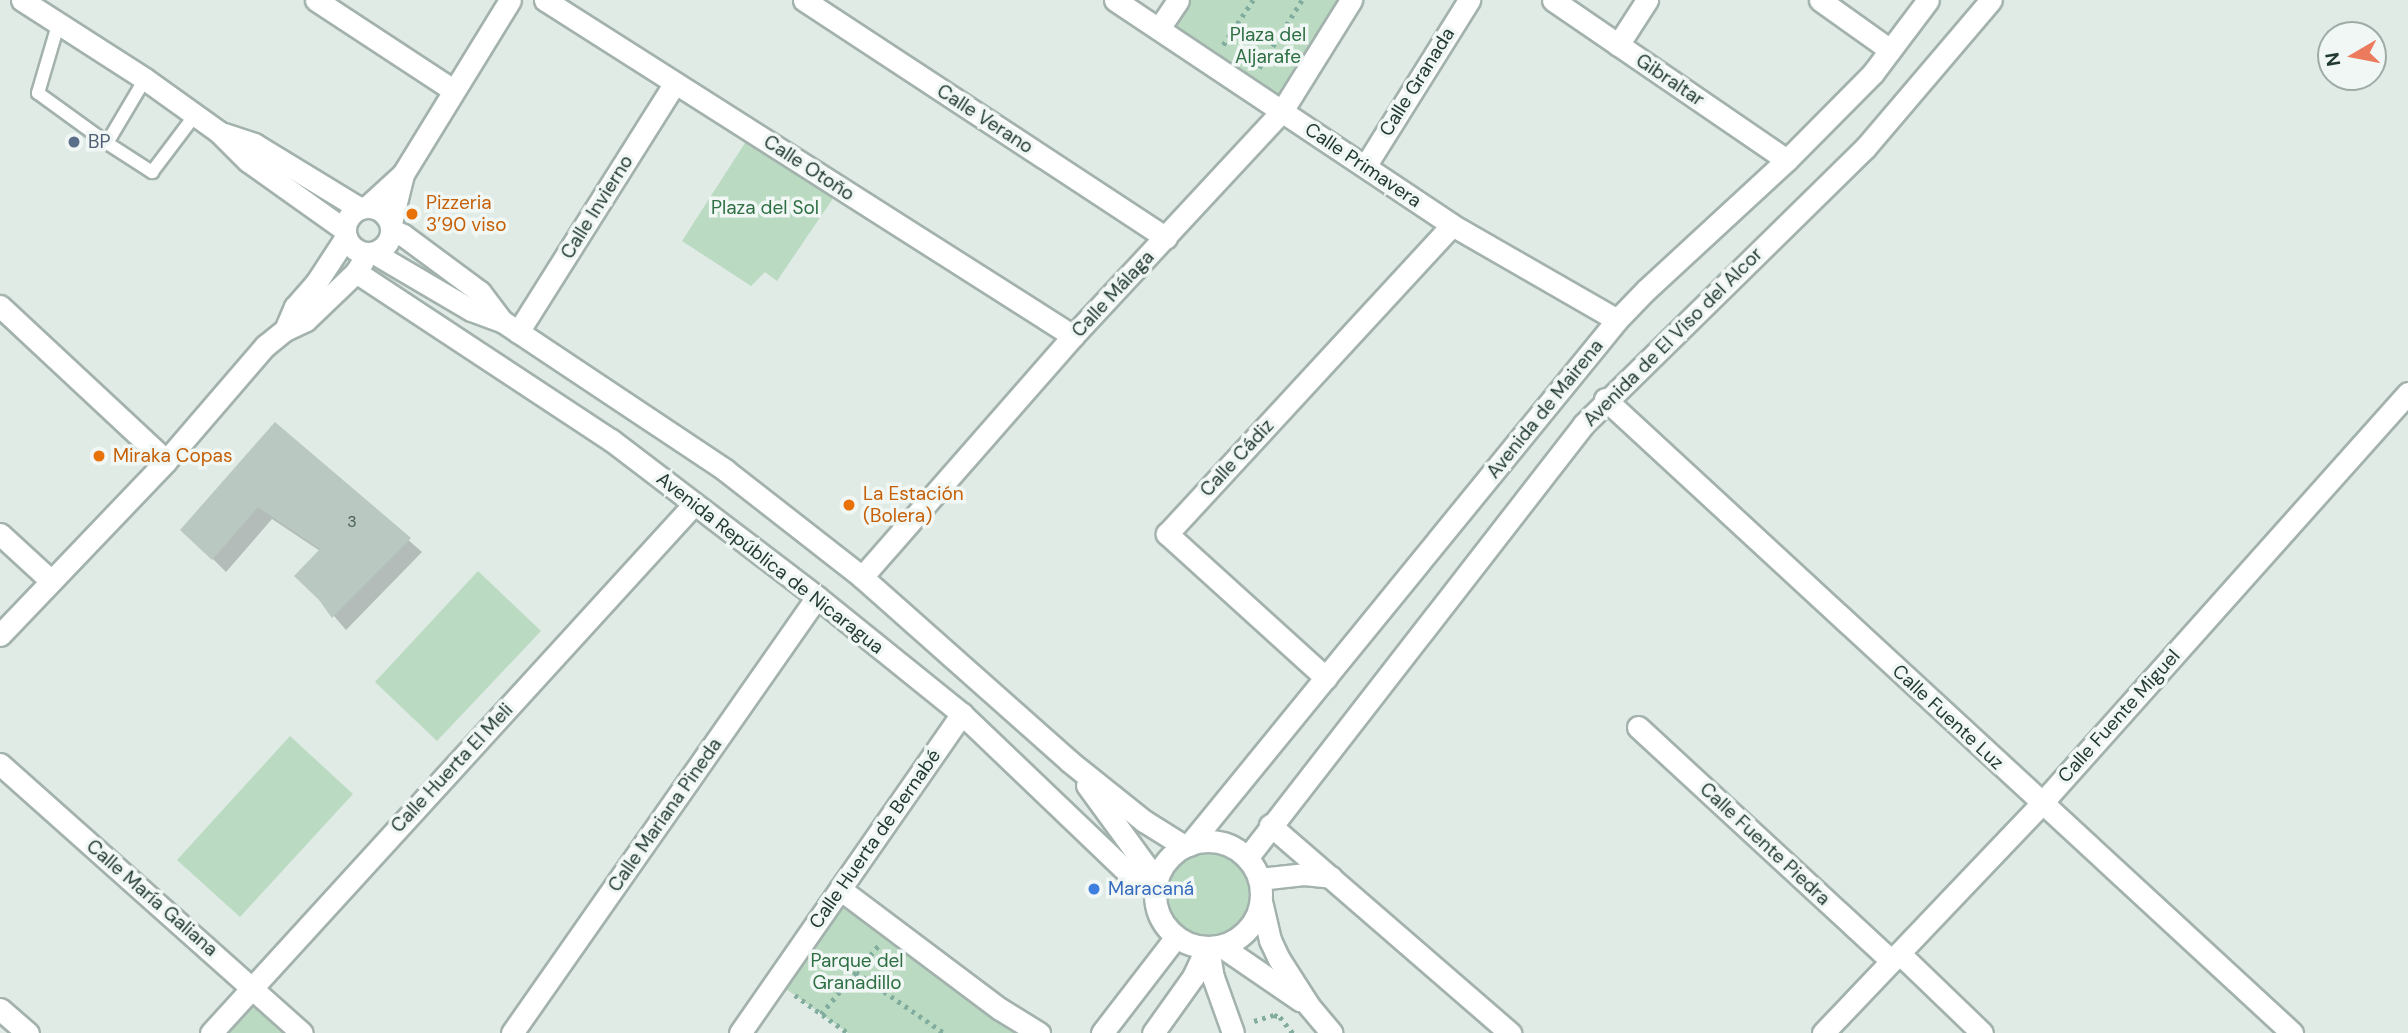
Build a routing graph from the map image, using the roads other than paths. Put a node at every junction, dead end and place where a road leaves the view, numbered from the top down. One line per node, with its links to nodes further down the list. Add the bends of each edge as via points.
1 (22, 0): 15 (street)
2 (316, 0): 21 (street)
3 (510, 0): 21 (street)
4 (545, 0): 20 (street, Calle Otoño)
5 (804, 0): 33 (street, Calle Verano)
6 (1115, 0): 16 (street, Calle Primavera)
7 (1178, 0): 16 (street)
8 (1350, 0): 22 (street, Calle Málaga)
9 (1469, 0): 27 (street, Calle Granada)
10 (1553, 0): 17 (street, Gibraltar)
11 (1647, 0): 17 (street)
12 (1820, 0): 18 (street)
13 (1928, 0): 18 (street, Avenida de Mairena)
14 (1992, 0): 42 (street, Avenida de El Viso del Alcor, via 1865,148)
15 (58, 25): 19 (street); 25 (lane, via 38,93)
16 (1160, 27): 22 (street, Calle Primavera)
17 (1618, 45): 26 (street, Gibraltar)
18 (1890, 50): 26 (street, Avenida de Mairena)
19 (145, 79): 23 (street); 25 (lane)
20 (675, 83): 38 (street, Calle Invierno); 40 (street, Calle Otoño)
21 (453, 90): 28 (street)
22 (1282, 111): 27 (street, Calle Primavera); 33 (street, Calle Málaga)
23 (195, 115): 24 (street); 25 (lane, via 152,172)
24 (219, 132): 29 (street, via 254,144); 32 (street, via 248,161)
25 (107, 143)
26 (1787, 160): 37 (street, Avenida de Mairena)
27 (1366, 165): 30 (street, Calle Primavera)
28 (402, 174): 29 (street); 31 (street)
29 (363, 207): 31 (street, via 382,210); 32 (street, via 349,217)
30 (1452, 225): 37 (street, Calle Primavera); 50 (street, Calle Cádiz, via 1167,534)
31 (391, 226): 34 (street, via 387,244); 38 (street, via 480,292)
32 (345, 233): 34 (street, via 353,248); 39 (street, via 316,283 295,307)
33 (1166, 238): 40 (street, Calle Málaga)
34 (371, 253): 35 (street); 38 (street, via 471,310)
35 (356, 272): 39 (street, via 306,320); 44 (street, Avenida República de Nicaragua, via 611,440)
36 (0, 306): 43 (street)
37 (1617, 320): 50 (street, Avenida de Mairena)
38 (510, 326): 46 (street, via 725,470)
39 (285, 330): 43 (street, via 265,346)
40 (1073, 336): 46 (street, Calle Málaga)
41 (2408, 393): 55 (street, Calle Fuente Miguel)
42 (1605, 399): 55 (street, Calle Fuente Luz); 56 (street, Avenida de El Viso del Alcor)
43 (166, 461): 47 (street)
44 (694, 503): 48 (street, Avenida República de Nicaragua); 67 (street, Calle Huerta El Meli)
45 (0, 534): 47 (street)
46 (862, 577): 53 (street)
47 (50, 580): 49 (street)
48 (817, 597): 51 (street, Avenida República de Nicaragua); 73 (street, Calle Mariana Pineda)
49 (0, 635)
50 (1326, 678): 57 (street, Avenida de Mairena)
51 (962, 714): 61 (street, Avenida República de Nicaragua, via 1123,868); 62 (street, Calle Huerta de Bernabé)
52 (1638, 727): 66 (street, Calle Fuente Piedra)
53 (1069, 761): 57 (street, via 1144,821); 61 (street)
54 (0, 764): 67 (street, Calle María Galiana)
55 (2041, 804): 66 (street, Calle Fuente Miguel); 83 (street, Calle Fuente Luz)
56 (1270, 825): 58 (street, Avenida de El Viso del Alcor); 59 (street)
57 (1187, 846): 58 (street, via 1220,842); 61 (street, via 1166,861)
58 (1247, 858): 60 (street)
59 (1331, 877): 60 (street, via 1304,874); 80 (street)
60 (1259, 879): 63 (street)
61 (1155, 886): 64 (street, via 1159,915)
62 (840, 889): 74 (street, Calle Huerta de Bernabé); 75 (street)
63 (1261, 901): 65 (street, via 1248,930); 68 (street, via 1270,940)
64 (1176, 937): 65 (street, via 1188,944); 76 (street)
65 (1212, 947): 68 (street); 77 (street); 78 (street, via 1213,977)
66 (1896, 957): 81 (street, Calle Fuente Miguel); 82 (street, Calle Fuente Piedra)
67 (252, 986): 71 (street, Calle Huerta El Meli); 72 (street, Calle María Galiana)
68 (1308, 1006): 79 (street)
69 (0, 1009): 70 (street)
70 (28, 1033)
71 (211, 1033)
72 (302, 1033)
73 (512, 1033)
74 (740, 1033)
75 (1039, 1033)
76 (1102, 1033)
77 (1153, 1033)
78 (1233, 1033)
79 (1332, 1033)
80 (1510, 1033)
81 (1823, 1033)
82 (1983, 1033)
83 (2292, 1033)

